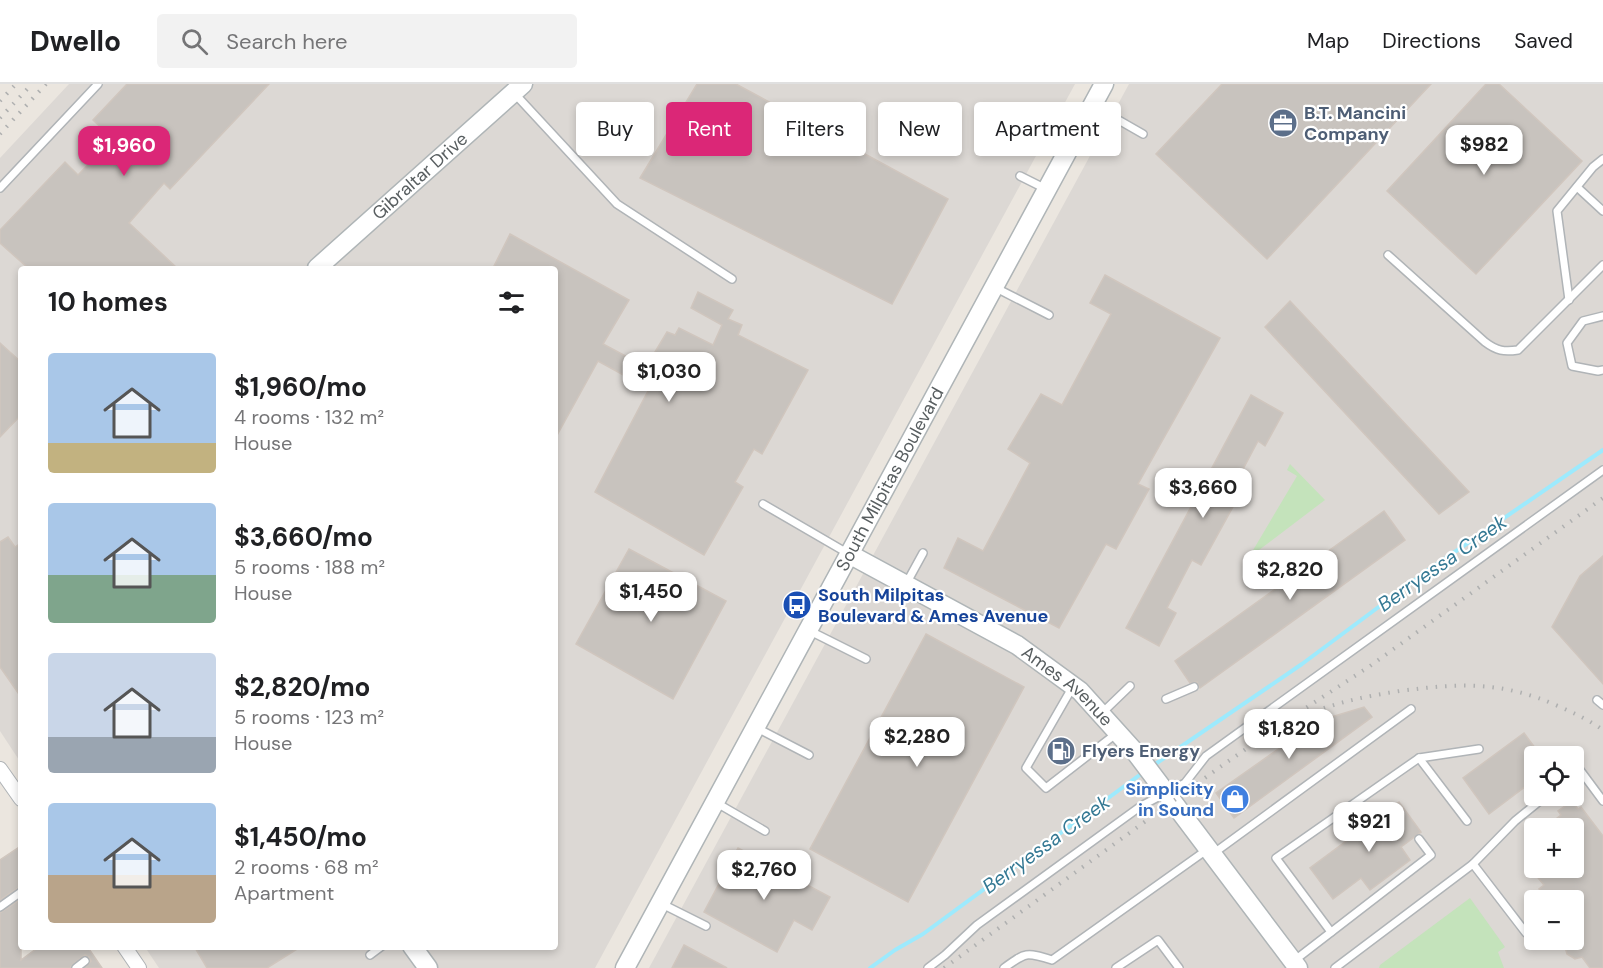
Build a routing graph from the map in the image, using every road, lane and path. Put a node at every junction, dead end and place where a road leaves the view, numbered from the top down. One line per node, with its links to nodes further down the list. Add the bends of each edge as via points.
1 (98, 84): 11 (lane)
2 (1104, 84): 4 (main road, South Milpitas Boulevard)
3 (518, 88): 16 (main road, Gibraltar Drive); 17 (lane, via 617,204)
4 (1094, 102)
5 (1121, 121): 6 (lane)
6 (1143, 134)
7 (1064, 156): 12 (main road, South Milpitas Boulevard)
8 (1603, 159): 10 (lane)
9 (1020, 176): 12 (lane)
10 (1576, 187): 13 (lane); 19 (lane, via 1557,211)
11 (0, 188)
12 (1046, 189): 18 (main road, South Milpitas Boulevard)
13 (1603, 211)
14 (1388, 255): 19 (lane, via 1496,350 1518,350)
15 (1603, 265): 19 (lane)
16 (319, 266)
17 (732, 279)
18 (994, 287): 20 (lane); 26 (main road, South Milpitas Boulevard)
19 (1569, 300)
20 (1049, 315)
21 (1603, 316): 22 (lane, via 1583,321 1567,343 1572,366)
22 (1603, 369)
23 (1603, 470): 43 (lane, via 1206,756 1185,783)
24 (763, 504): 26 (lane)
25 (923, 553): 27 (lane)
26 (849, 554): 27 (main road, Ames Avenue); 28 (main road, South Milpitas Boulevard)
27 (906, 585): 30 (main road, Ames Avenue, via 1017,645)
28 (808, 630): 29 (lane); 36 (main road, South Milpitas Boulevard)
29 (866, 659)
30 (1074, 686): 35 (main road, Ames Avenue); 37 (lane, via 1026,768 1046,789)
31 (1130, 686): 35 (lane)
32 (1194, 687): 33 (lane)
33 (1166, 699)
34 (1411, 709): 51 (lane)
35 (1101, 714): 37 (main road, Ames Avenue)
36 (755, 728): 39 (lane); 46 (main road, South Milpitas Boulevard)
37 (1117, 733): 43 (main road, Ames Avenue)
38 (1479, 749): 40 (lane)
39 (809, 755)
40 (1419, 758): 48 (lane); 58 (lane, via 1276,858)
41 (0, 769): 44 (street)
42 (1584, 775): 45 (lane)
43 (1164, 791): 51 (main road, Ames Avenue); 69 (lane, via 977,925)
44 (18, 795)
45 (1603, 801)
46 (715, 802): 49 (lane); 54 (main road, South Milpitas Boulevard)
47 (1533, 806): 52 (lane)
48 (1467, 821)
49 (765, 831)
50 (1419, 839): 58 (lane, via 1431,855)
51 (1210, 852): 64 (main road, Ames Avenue); 70 (lane, via 1052,960 1030,953)
52 (1473, 864): 57 (lane); 73 (lane)
53 (18, 894): 55 (lane)
54 (660, 903): 56 (lane); 68 (main road, South Milpitas Boulevard)
55 (0, 907)
56 (706, 926)
57 (1524, 930)
58 (1331, 932): 64 (lane)
59 (127, 950): 66 (street)
60 (377, 950): 62 (lane)
61 (415, 950): 67 (main road)
62 (370, 955)
63 (86, 961): 65 (lane)
64 (1293, 965)
65 (76, 968)
66 (139, 968)
67 (428, 968)
68 (625, 968)
69 (928, 968)
70 (1004, 968)
71 (1116, 968): 72 (lane, via 1158,940)
72 (1179, 968)
73 (1335, 968)

